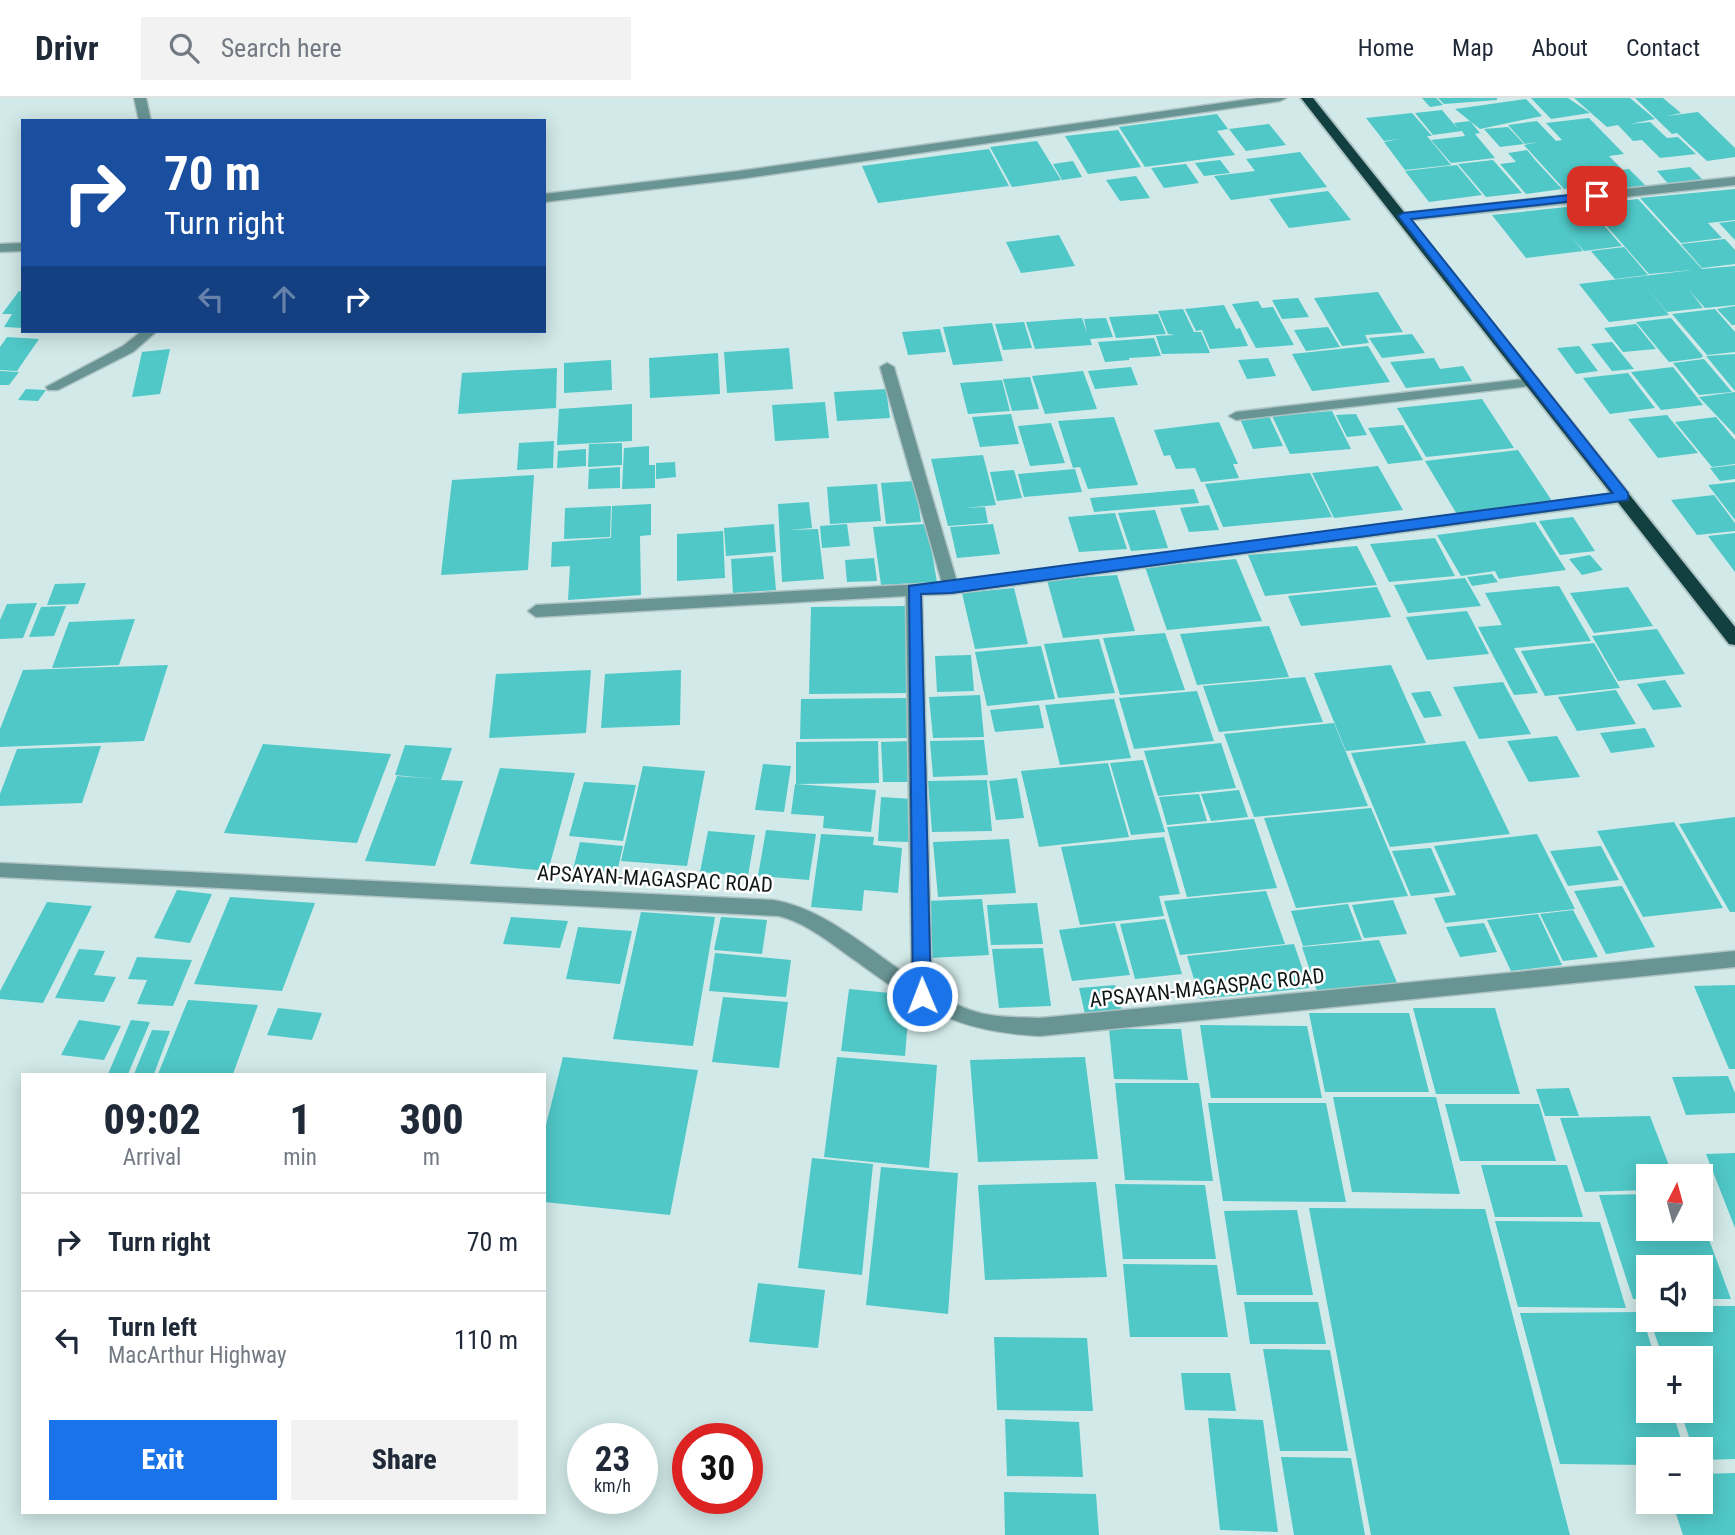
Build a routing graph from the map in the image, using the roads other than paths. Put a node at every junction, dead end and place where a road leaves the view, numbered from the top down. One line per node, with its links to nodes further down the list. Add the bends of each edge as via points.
1 (140, 98): 4 (street)
2 (1279, 98): 6 (street)
3 (1307, 98): 7 (highway)
4 (145, 119)
5 (1735, 181): 7 (street)
6 (546, 198)
7 (1403, 216): 12 (highway)
8 (21, 247): 9 (street)
9 (0, 248)
10 (148, 333): 13 (street, via 128,349)
11 (887, 367): 16 (street)
12 (1533, 382): 14 (street); 15 (highway)
13 (52, 387)
14 (1236, 416)
15 (1623, 496): 16 (street); 19 (highway)
16 (951, 588): 17 (street)
17 (914, 590): 18 (street); 22 (street)
18 (536, 611)
19 (1735, 639)
20 (0, 870): 22 (street, APSAYAN-MAGASPAC ROAD, via 754,905 789,911 830,933)
21 (1735, 959): 22 (street, APSAYAN-MAGASPAC ROAD, via 1040,1027 970,1019)
22 (922, 996)

